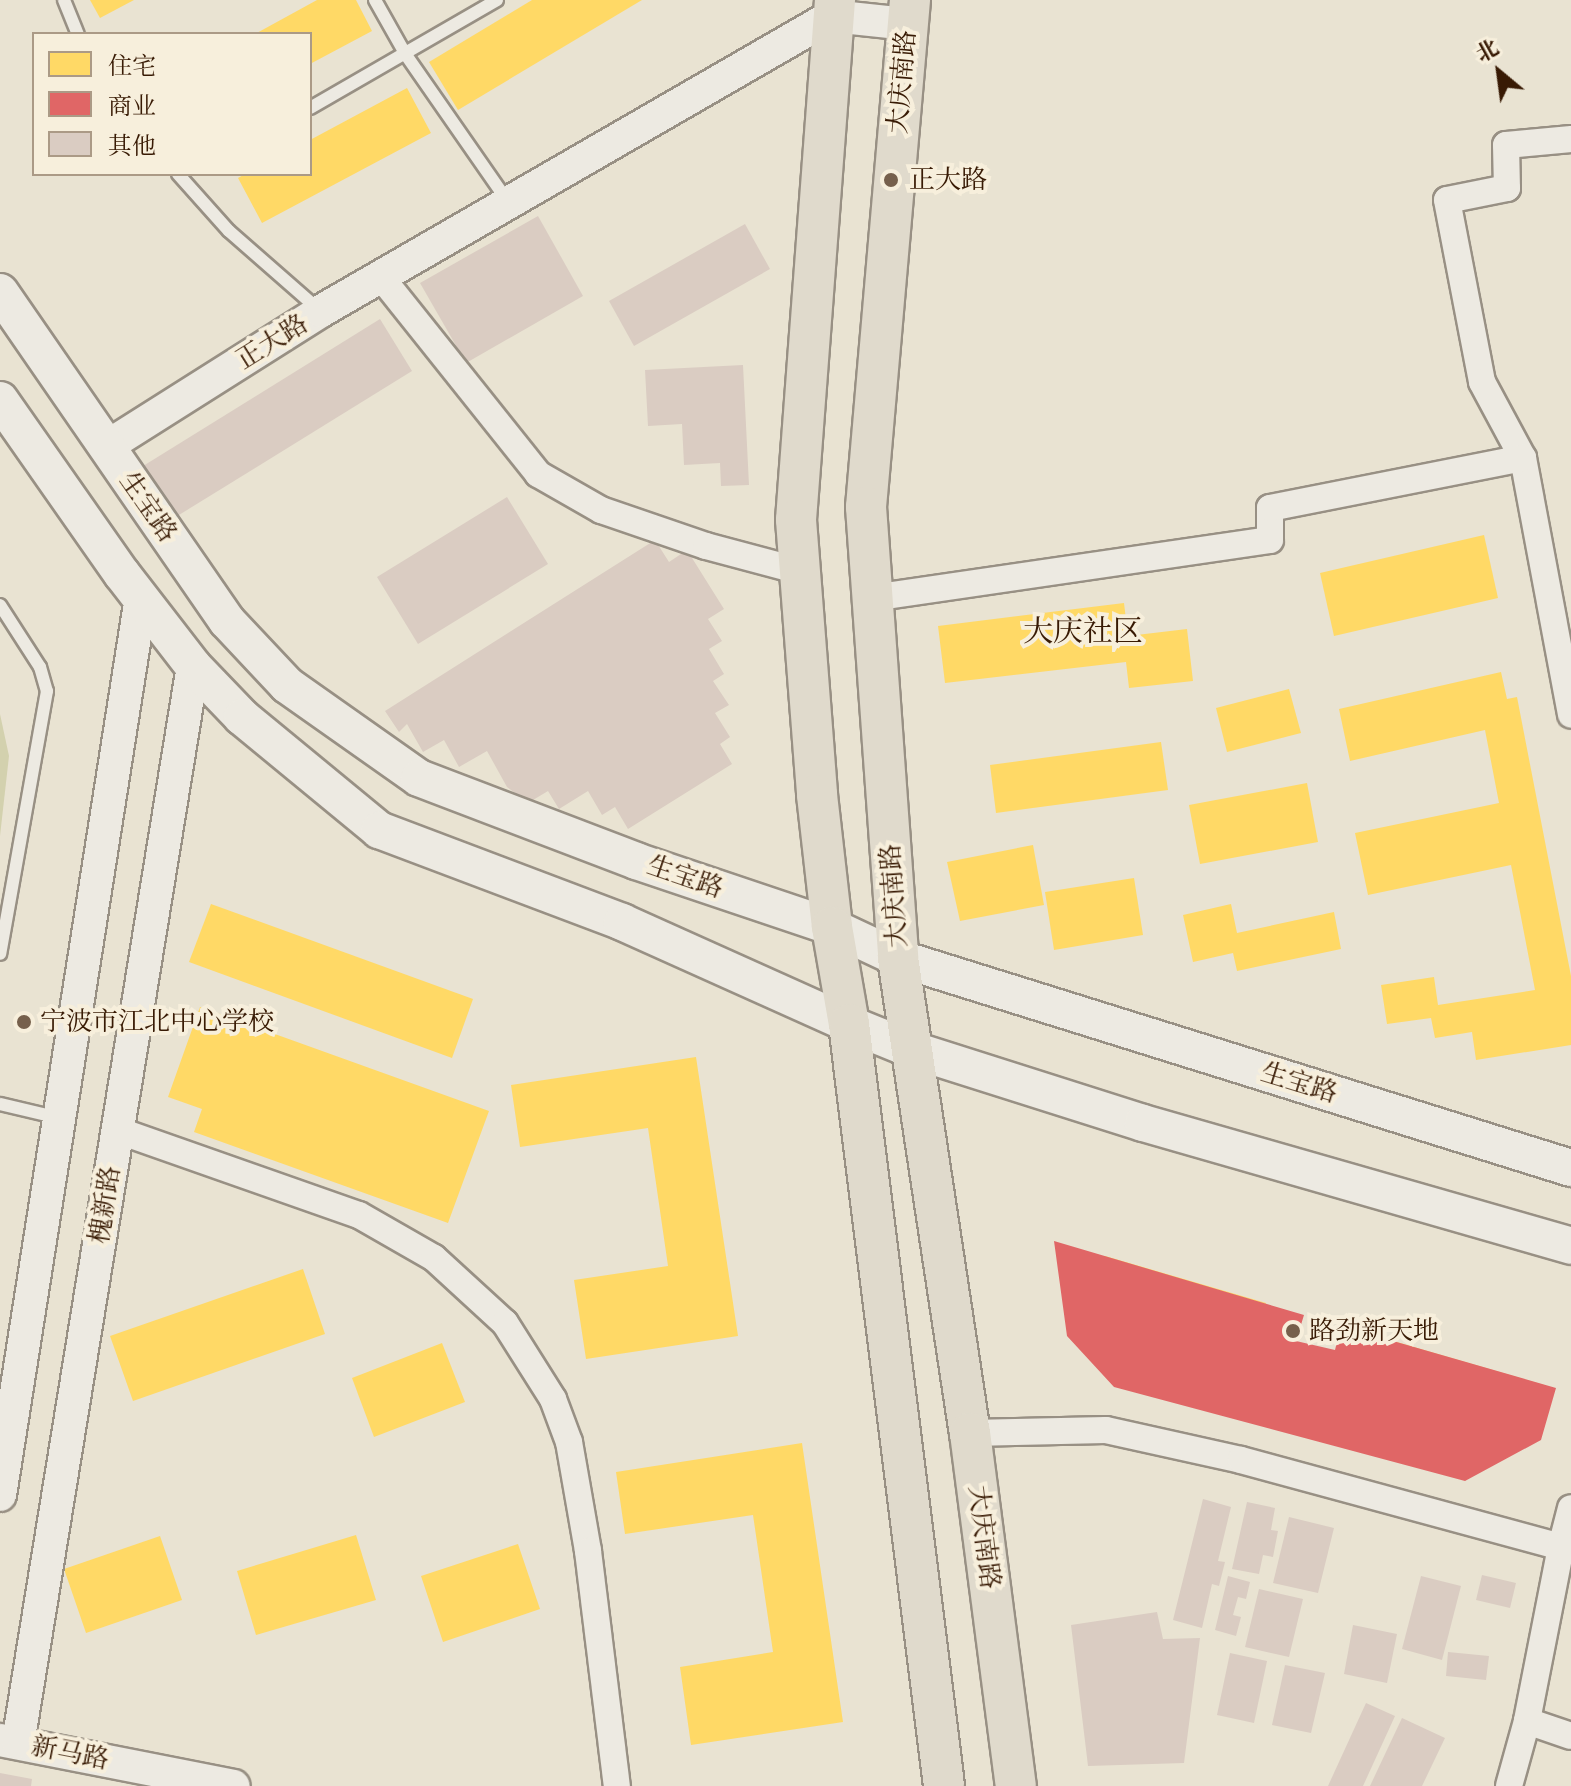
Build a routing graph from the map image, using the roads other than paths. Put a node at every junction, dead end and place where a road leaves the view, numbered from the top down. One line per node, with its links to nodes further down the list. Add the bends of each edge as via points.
1 (64, 0): 6 (lane)
2 (375, 0): 7 (lane)
3 (497, 0): 7 (lane)
4 (834, 8): 5 (street); 11 (street, 正大路); 18 (main road, via 796,520)
5 (909, 12): 20 (main road, 大庆南路, via 866,507)
6 (77, 32)
7 (406, 55): 8 (lane); 11 (lane)
8 (312, 107)
9 (1571, 139): 17 (street, via 1506,145 1507,188 1447,200 1482,382)
10 (185, 176): 14 (lane, via 229,231)
11 (508, 202): 12 (street, 正大路)
12 (381, 277): 14 (street, 正大路); 18 (street, via 538,474 601,510)
13 (0, 292): 16 (main road, 生宝路)
14 (321, 311): 16 (street, 正大路)
15 (0, 400): 19 (main road)
16 (106, 447): 24 (main road, 生宝路, via 227,621 287,685 419,778 636,861)
17 (1523, 458): 20 (street, via 1270,508 1270,540); 23 (street)
18 (800, 571): 24 (main road)
19 (141, 598): 22 (main road); 30 (street)
20 (872, 598): 26 (main road, 大庆南路)
21 (0, 605): 25 (lane, via 40,667 47,691)
22 (193, 666): 27 (main road, via 242,717 379,830 622,922); 31 (street, 槐新路)
23 (1571, 715)
24 (832, 927): 26 (main road, 生宝路); 27 (main road)
25 (0, 954)
26 (898, 958): 28 (main road, 大庆南路); 32 (main road, 生宝路)
27 (849, 1024): 28 (main road); 43 (main road)
28 (913, 1050): 33 (main road, via 1143,1123); 34 (main road, 大庆南路)
29 (0, 1104): 30 (lane)
30 (59, 1118): 35 (street)
31 (117, 1130): 40 (street, 槐新路); 42 (street, via 359,1215 434,1258 505,1323 553,1399 569,1442)
32 (1571, 1168)
33 (1571, 1246)
34 (970, 1433): 37 (street, via 1106,1430 1241,1460); 44 (main road, 大庆南路)
35 (0, 1495)
36 (1571, 1508): 37 (street)
37 (1561, 1547): 38 (street)
38 (1527, 1721): 39 (street); 45 (street)
39 (1571, 1736)
40 (9, 1741): 41 (street, 新马路)
41 (234, 1786)
42 (617, 1786)
43 (944, 1786)
44 (1016, 1786)
45 (1509, 1786)

